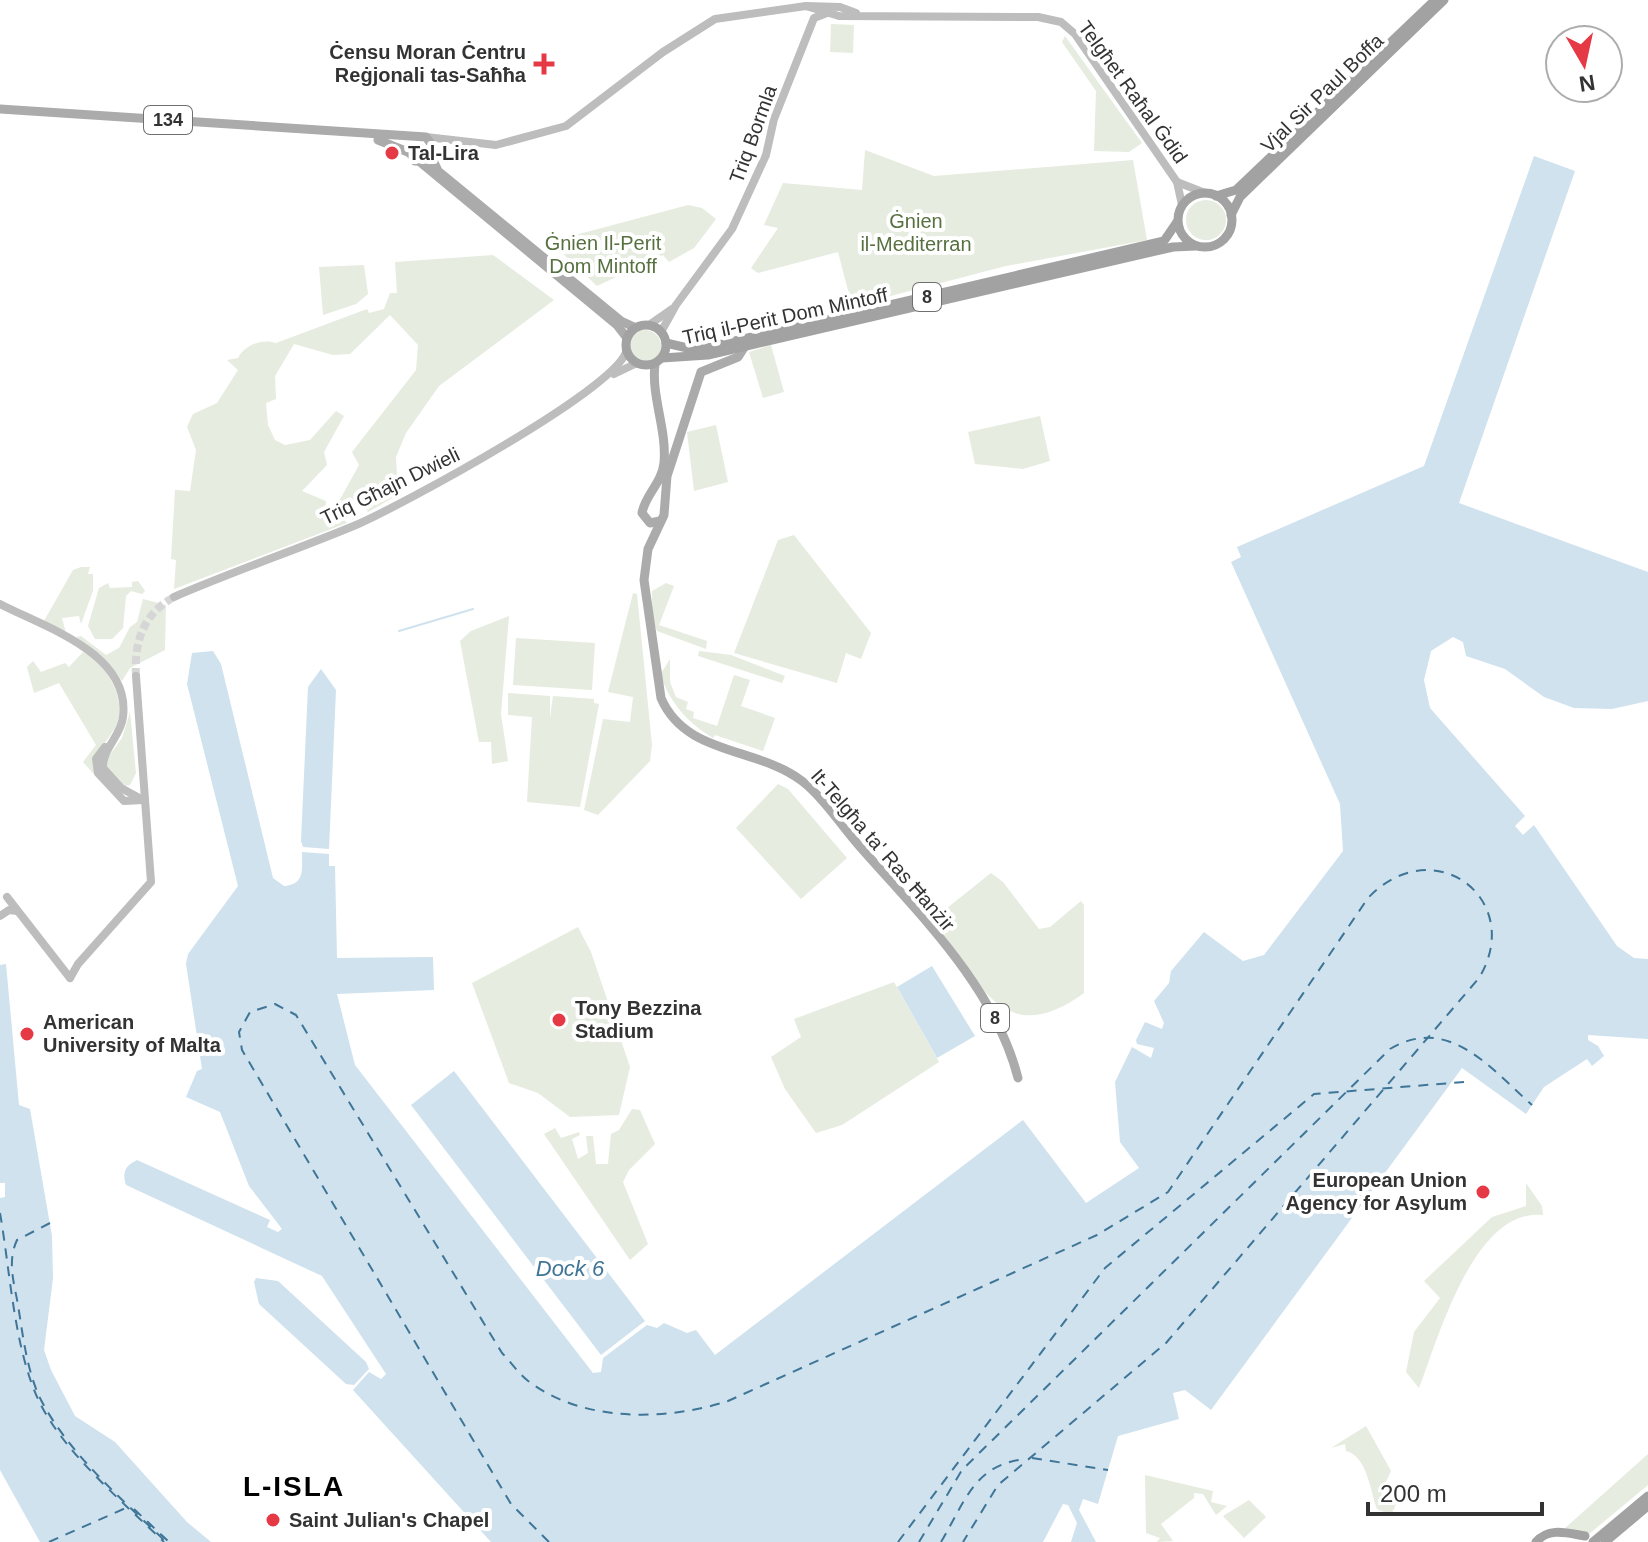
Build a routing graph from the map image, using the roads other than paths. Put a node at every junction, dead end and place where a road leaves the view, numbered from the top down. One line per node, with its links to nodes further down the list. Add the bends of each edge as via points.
1 (1435, 0): 14 (highway, Vjal Sir Paul Boffa, via 1236,190)
2 (1444, 0): 16 (highway, Vjal Sir Paul Boffa / 8, via 1240,197)
3 (838, 8): 8 (main road, via 806,6 715,19 563,128 496,145); 12 (main road, Telgħet Raħal Ġdid, via 864,15 1038,17 1061,22 1075,34); 19 (main road, Triq Bormla, via 814,18 774,119 766,155 732,229)
4 (0, 109): 5 (main road, 134)
5 (335, 132): 7 (main road, 134); 9 (main road, 134, via 376,139)
6 (426, 137): 7 (main road, 134); 8 (main road); 10 (main road)
7 (412, 139): 9 (main road)
8 (456, 141): 10 (main road)
9 (408, 152): 11 (main road)
10 (432, 154): 11 (main road); 21 (main road, via 438,171)
11 (415, 161): 23 (main road)
12 (1177, 182): 13 (main road, Telgħet Raħal Ġdid); 15 (main road, Telgħet Raħal Ġdid)
13 (1205, 193): 14 (highway); 15 (highway)
14 (1216, 196): 16 (highway)
15 (1182, 205): 17 (highway)
16 (1231, 215): 18 (highway, 8, via 1225,238)
17 (1177, 222): 18 (highway, via 1185,239); 24 (highway, Triq il-Perit Dom Mintoff / 8, via 1164,241 1149,245 696,350)
18 (1196, 246): 25 (highway, Triq il-Perit Dom Mintoff / 8, via 1173,247)
19 (676, 305): 20 (main road, Triq Bormla); 22 (main road, Triq Bormla)
20 (649, 325): 21 (highway); 22 (highway)
21 (634, 327): 23 (highway)
22 (661, 332): 24 (highway)
23 (627, 338): 26 (highway)
24 (666, 343): 27 (highway)
25 (745, 346): 27 (highway, Triq il-Perit Dom Mintoff / 8); 29 (main road, via 738,357 701,372 683,429)
26 (626, 352): 27 (highway, 8); 28 (main road, Triq Għajn Dwieli)
27 (650, 363): 28 (main road, Triq Għajn Dwieli); 29 (main road, 8)
28 (606, 378): 34 (main road, Triq Għajn Dwieli, via 510,441 362,522)
29 (669, 440): 30 (main road, 8, via 660,479); 31 (main road, 8)
30 (645, 504): 31 (main road, via 658,502); 32 (main road, 8)
31 (662, 516): 32 (main road, via 650,523); 33 (main road, It-Telgħa ta' Ras Ħanżir / 8)
32 (643, 519): 33 (main road, It-Telgħa ta' Ras Ħanżir / 8)
33 (648, 549): 45 (main road, It-Telgħa ta' Ras Ħanżir / 8, via 644,590 667,711 704,743 764,760 804,783 959,965 996,1029)
34 (174, 597)
35 (0, 604): 37 (main road, via 96,655 121,696)
36 (136, 676): 38 (main road)
37 (119, 730): 39 (main road, via 102,764); 40 (main road, via 96,765 124,801)
38 (142, 773): 39 (main road, via 137,784); 40 (main road)
39 (125, 790): 40 (main road)
40 (143, 800): 44 (main road, via 151,882)
41 (21, 914): 42 (main road, via 12,909); 42 (main road, via 7,897); 43 (main road)
42 (0, 915)
43 (61, 963): 44 (main road); 44 (main road, via 70,978)
44 (78, 964)
45 (1014, 1079)
46 (1648, 1496): 48 (highway)
47 (1648, 1506): 50 (highway)
48 (1586, 1539): 49 (highway, via 1553,1536)
49 (1539, 1542)
50 (1605, 1542)

